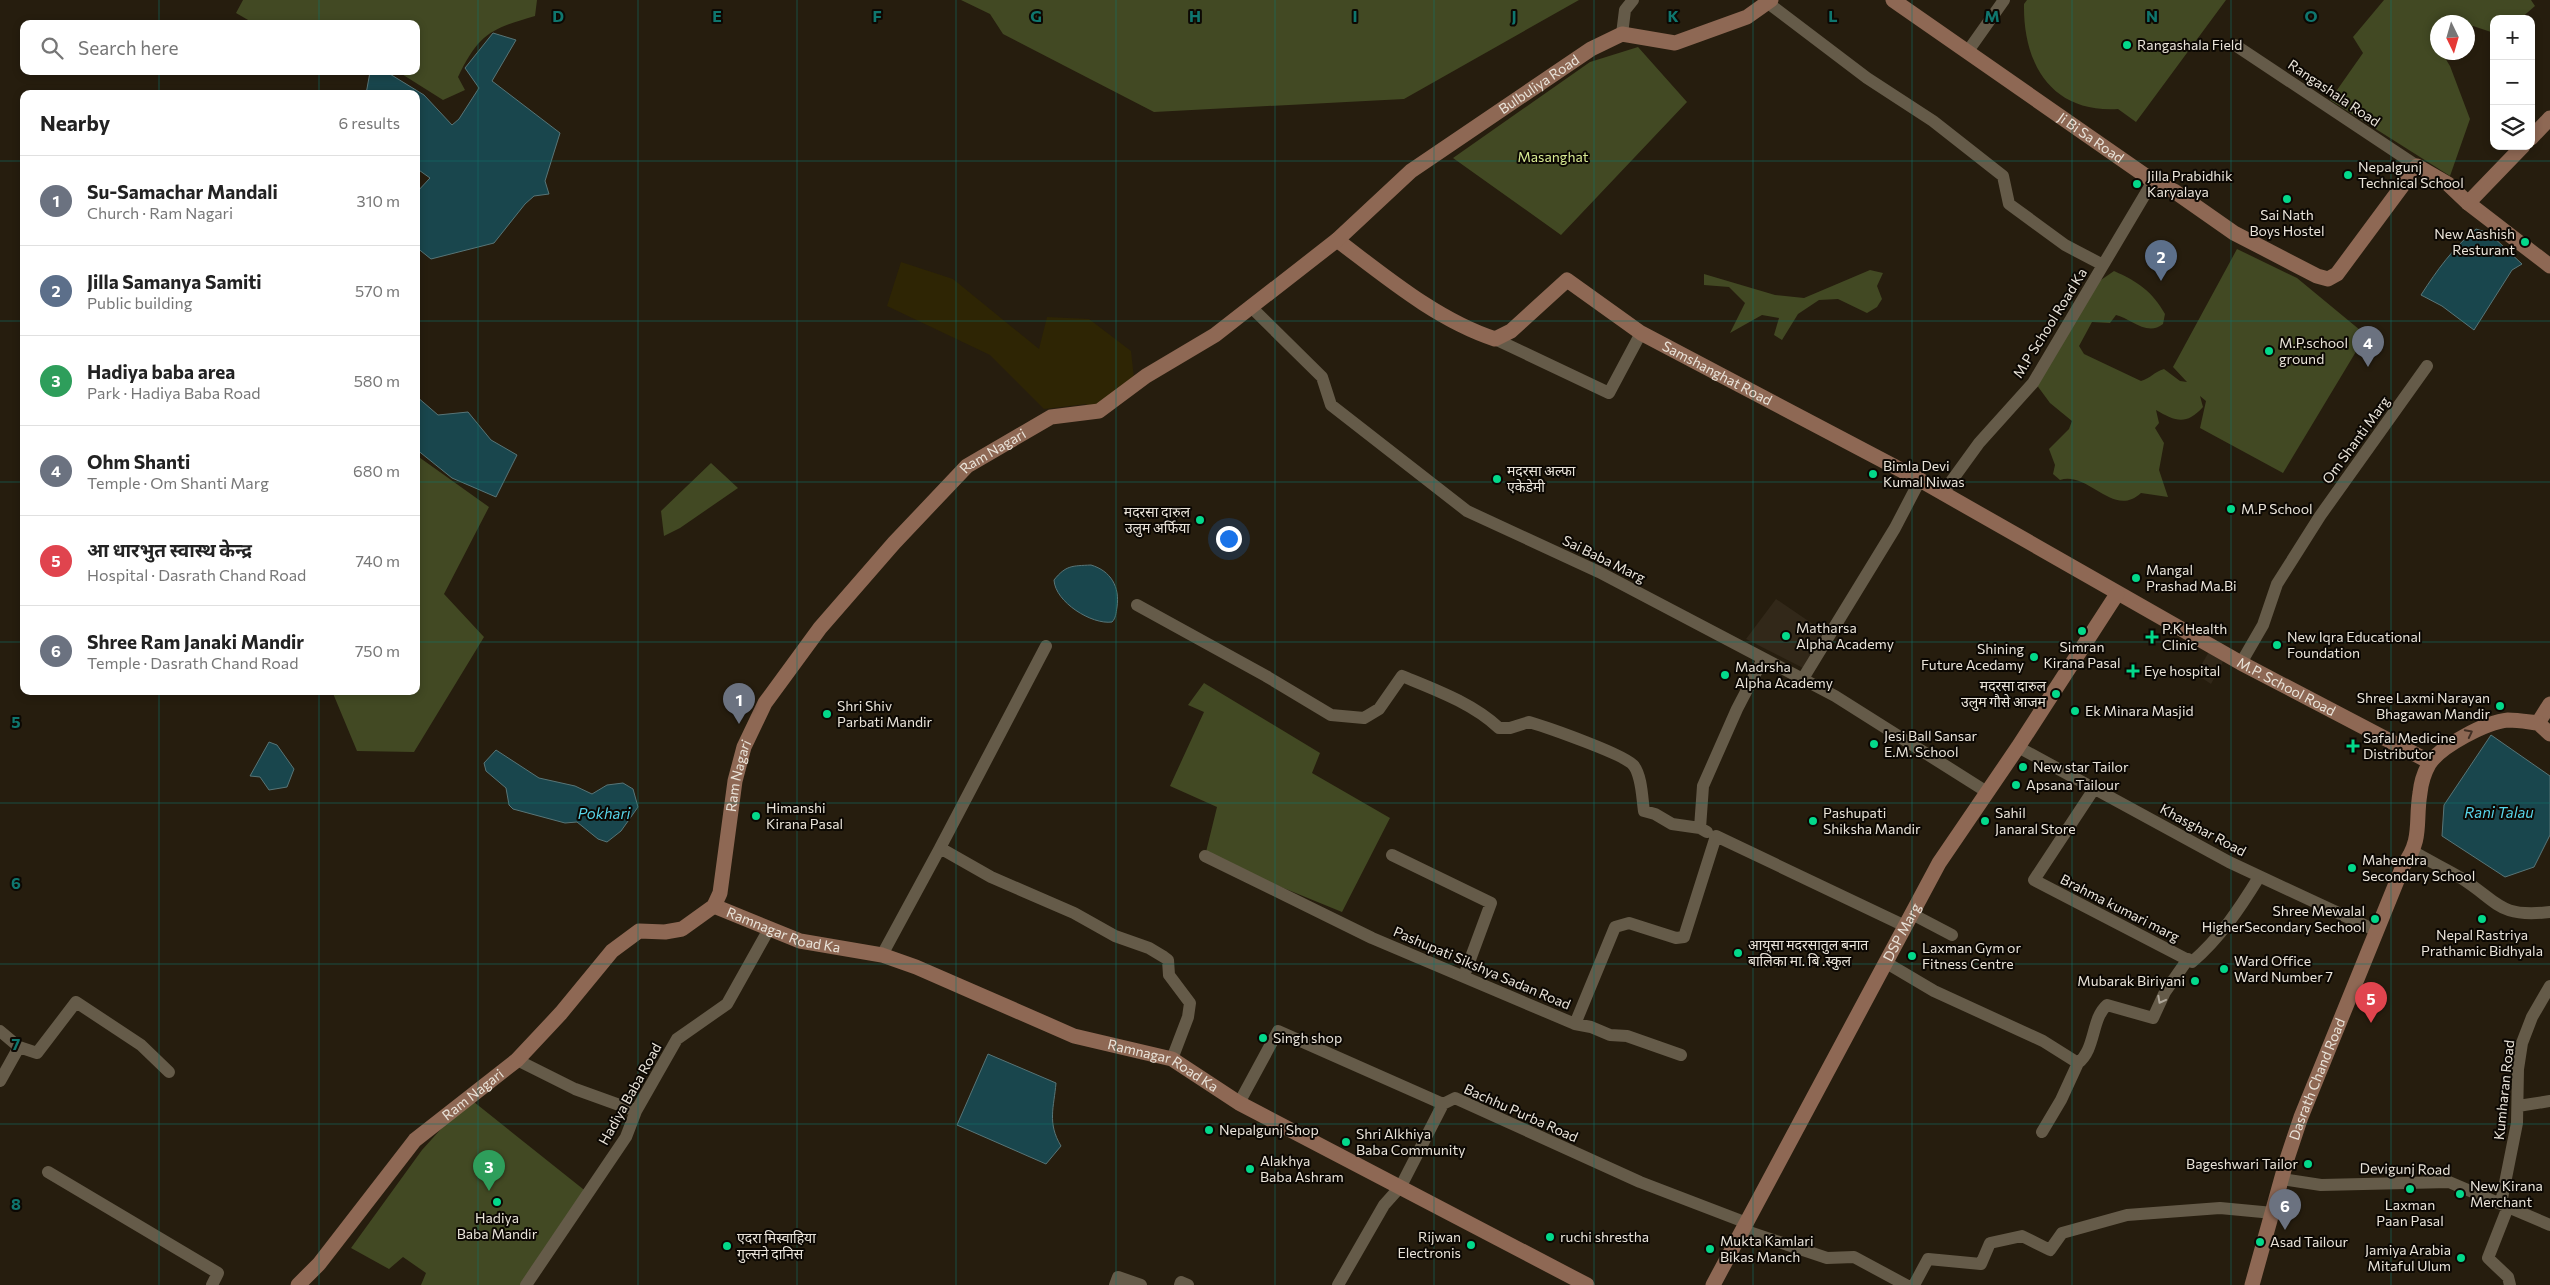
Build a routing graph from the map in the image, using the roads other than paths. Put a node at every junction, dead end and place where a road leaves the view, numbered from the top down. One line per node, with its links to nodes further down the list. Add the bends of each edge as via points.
1 (1633, 0): 5 (street, via 1625,10)
2 (1893, 0): 7 (main road, Ji Bi Sa Road)
3 (2004, 0): 7 (street)
4 (1769, 2): 5 (main road, via 1747,17 1675,43); 15 (street, via 1867,78 1933,121 2003,176 2009,204 2065,245)
5 (1622, 34): 14 (main road, Bulbuliya Road, via 1591,50 1411,171)
6 (2235, 45): 11 (street, Rangashala Road)
7 (1968, 51): 12 (main road, Ji Bi Sa Road)
8 (2550, 118): 9 (main road)
9 (2535, 134)
10 (2519, 150): 13 (main road)
11 (2417, 166): 12 (main road, Ji Bi Sa Road, via 2337,274 2328,279 2234,233 2174,191); 13 (main road, via 2448,184)
12 (2153, 181): 15 (street, M.P School Road Ka)
13 (2468, 204): 16 (main road)
14 (1337, 240): 17 (main road, Ram Nagari); 19 (main road, via 1398,286 1468,330)
15 (2103, 264): 22 (street, M.P School Road Ka, via 2033,383 1979,443)
16 (2550, 266)
17 (1250, 306): 26 (street, Sai Baba Marg, via 1322,377 1331,405 1467,511 1599,572); 43 (main road, Ram Nagari, via 1215,335 1146,376 1099,411 1051,417 967,466 894,543 820,628 765,703 744,746 735,781 720,893)
18 (1641, 333): 19 (main road, Samshanghat Road, via 1568,280 1511,331); 19 (street, via 1609,394); 21 (main road, Samshanghat Road)
19 (1496, 339)
20 (2427, 366): 27 (street, Om Shanti Marg, via 2320,516 2277,584 2263,624)
21 (1920, 480): 22 (main road, Samshanghat Road); 28 (street, via 1895,528)
22 (1942, 494): 23 (main road, Samshanghat Road)
23 (2117, 594): 27 (main road, M.P. School Road); 32 (main road, DSP Marg)
24 (1137, 605): 36 (street, via 1331,715 1364,718 1379,709 1402,676 1459,700 1499,728 1528,722 1630,761 1635,767 1644,811 1672,824)
25 (1046, 646): 38 (street)
26 (1763, 659): 28 (street, Sai Baba Marg); 36 (street, via 1703,786)
27 (2241, 663): 33 (main road, M.P. School Road)
28 (1802, 680): 35 (street, Sai Baba Marg, via 1835,696)
29 (2550, 704): 30 (main road)
30 (2538, 723): 31 (main road); 33 (main road, one-way to 30, via 2468,732 2507,720)
31 (2550, 734)
32 (2018, 747): 34 (street, Khasghar Road); 35 (main road, DSP Marg)
33 (2430, 762): 39 (main road, via 2419,795)
34 (2094, 789): 42 (street, Khasghar Road); 50 (street, Brahma kumari marg, via 2034,880)
35 (1987, 792): 45 (main road, DSP Marg, via 1939,863)
36 (1700, 828): 37 (street)
37 (1716, 836): 45 (street); 54 (street, Pashupati Sikshya Sadan Road, via 1684,937 1676,938 1629,923 1615,927)
38 (940, 848): 49 (street); 58 (street, via 991,877 1115,936 1149,948 1168,960 1169,976 1190,1003)
39 (2414, 852): 44 (street, via 2462,879 2500,908 2527,914); 47 (main road, Dasrath Chand Road, via 2404,866)
40 (1392, 855): 52 (street, via 1492,904)
41 (1205, 856): 52 (street, Pashupati Sikshya Sadan Road, via 1372,938)
42 (2259, 877): 47 (street, Khasghar Road); 50 (street, Brahma kumari marg, via 2219,935 2192,962)
43 (714, 906): 46 (main road, Ramnagar Road Ka); 59 (main road, Ram Nagari, via 682,929 639,931 612,952)
44 (2550, 912)
45 (1908, 919): 48 (street); 51 (main road, DSP Marg)
46 (769, 929): 49 (main road, Ramnagar Road Ka, via 800,941); 67 (street, Hadiya Baba Road, via 727,1004 677,1039)
47 (2378, 931): 70 (main road, Dasrath Chand Road, via 2301,1117)
48 (1952, 935)
49 (882, 956): 58 (main road, Ramnagar Road Ka, via 916,967 1074,1036)
50 (2188, 960): 60 (street, one-way to 60, via 2165,992 2153,1018 2107,1005 2100,1012 2089,1044)
51 (1885, 962): 60 (street, via 1934,991 2043,1040); 75 (main road, DSP Marg)
52 (1464, 976): 54 (street, Pashupati Sikshya Sadan Road)
53 (2550, 986): 66 (street, Kumharan Road, via 2522,1043)
54 (1575, 1024): 57 (street, via 1610,1035 1627,1036)
55 (0, 1031): 56 (street)
56 (19, 1047): 61 (street, via 37,1053 76,1002 141,1045); 62 (street)
57 (1681, 1055)
58 (1172, 1059): 64 (main road, Ramnagar Road Ka)
59 (517, 1060): 67 (street, via 575,1089); 77 (main road, Ram Nagari, via 415,1140 319,1264)
60 (2078, 1063): 68 (street, via 2062,1100)
61 (169, 1072)
62 (0, 1081)
63 (2550, 1101): 66 (street)
64 (1239, 1103): 65 (street, Bachhu Purba Road, via 1278,1031); 71 (main road, Ramnagar Road Ka)
65 (1443, 1104): 71 (street); 75 (street, Bachhu Purba Road, via 1455,1098)
66 (2518, 1106): 72 (street, Kumharan Road)
67 (636, 1111): 78 (street, Hadiya Baba Road, via 626,1137)
68 (2042, 1132)
69 (48, 1172): 76 (street, via 218,1273)
70 (2282, 1179): 72 (street, Devigunj Road, via 2321,1184 2449,1182); 73 (main road, Dasrath Chand Road)
71 (1401, 1186): 83 (street, via 1384,1205); 84 (main road, Ramnagar Road Ka)
72 (2504, 1205): 74 (street, Devigunj Road); 89 (street, Kumharan Road, via 2488,1258 2508,1277)
73 (2273, 1213): 87 (street, via 2220,1208 2127,1216 2062,1233 2050,1250 2022,1236 1990,1243 1981,1264 1928,1259); 88 (main road, Dasrath Chand Road)
74 (2550, 1225)
75 (1745, 1227): 85 (main road, DSP Marg); 86 (street, via 1827,1258 1854,1257)
76 (212, 1285)
77 (298, 1285)
78 (526, 1285)
79 (1115, 1285): 80 (street, via 1118,1277)
80 (1141, 1285)
81 (1180, 1285): 82 (street, via 1181,1282)
82 (1188, 1285)
83 (1338, 1285)
84 (1587, 1285)
85 (1713, 1285)
86 (1906, 1285)
87 (1914, 1285)
88 (2252, 1285)
89 (2510, 1285)

